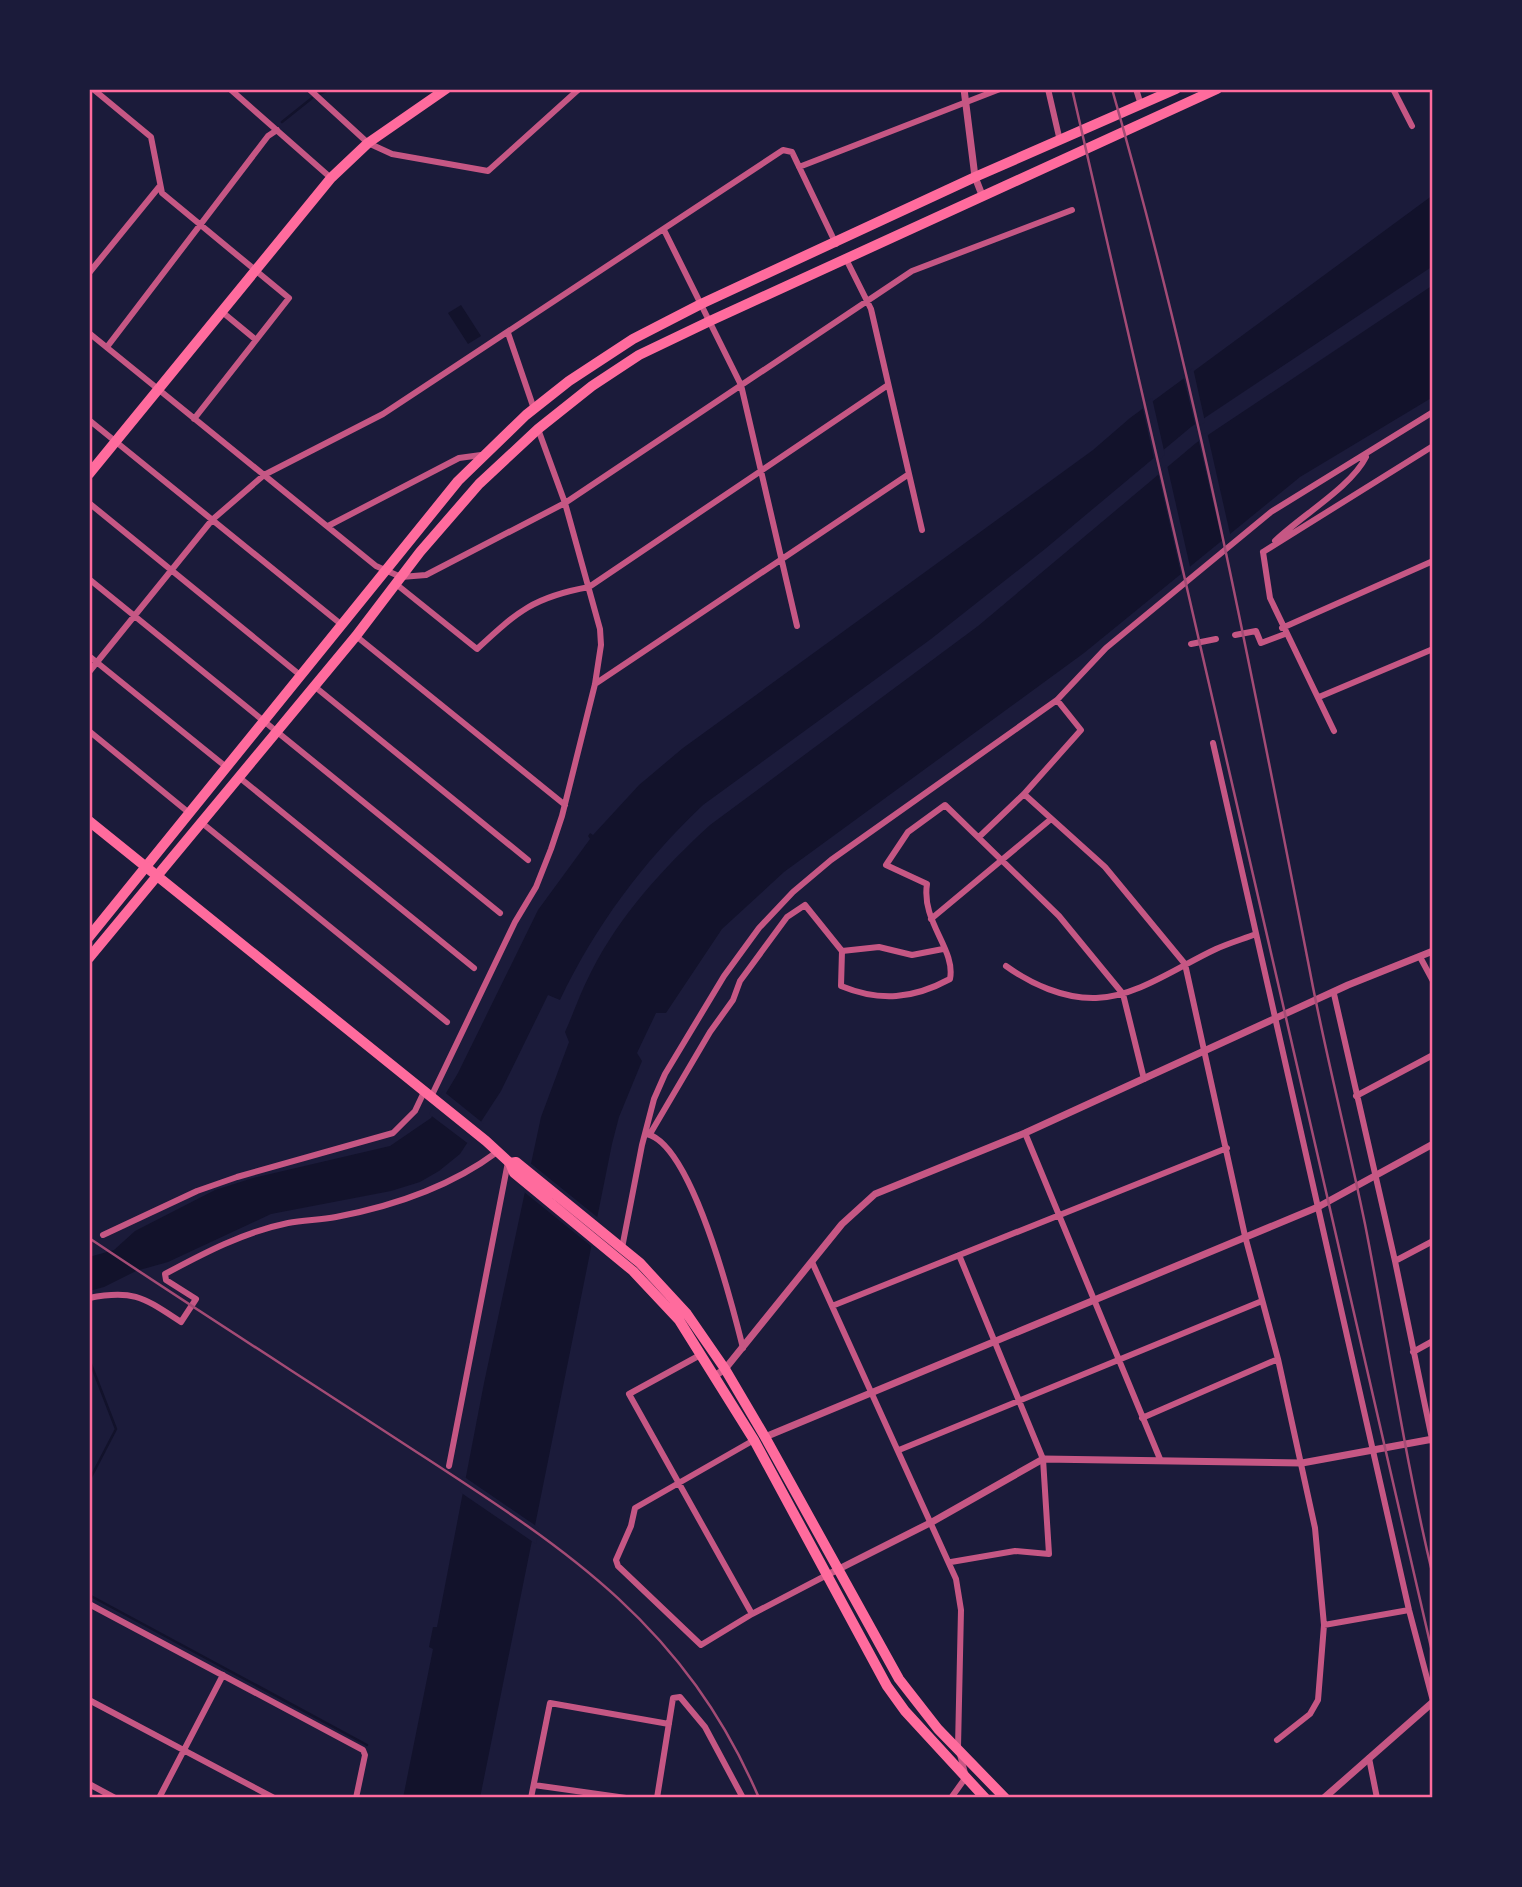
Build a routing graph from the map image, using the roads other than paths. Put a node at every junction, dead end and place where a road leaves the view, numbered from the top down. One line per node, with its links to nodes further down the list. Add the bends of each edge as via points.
1 (93, 89): 22 (street, via 151,137)
2 (230, 89): 16 (street)
3 (309, 89): 18 (street)
4 (446, 89): 18 (main road)
5 (579, 89): 18 (street, via 488,171 403,156)
6 (964, 89): 13 (street)
7 (1000, 89): 13 (street)
8 (1048, 89): 17 (street)
9 (1136, 89): 14 (street)
10 (1176, 89): 14 (main road)
11 (1217, 89): 23 (main road)
12 (1393, 89): 15 (street)
13 (966, 103): 19 (street); 20 (street)
14 (1141, 105): 17 (main road)
15 (1412, 126)
16 (277, 131): 21 (street); 25 (street, via 268,136)
17 (1060, 141): 20 (main road)
18 (368, 144): 21 (main road)
19 (799, 167): 26 (street, via 792,152 783,150); 27 (street)
20 (975, 177): 23 (street); 27 (main road)
21 (331, 178): 29 (main road)
22 (159, 187): 25 (street); 30 (street)
23 (982, 195): 28 (main road)
24 (1072, 210): 31 (street, via 912,271)
25 (201, 223): 29 (street); 38 (street)
26 (664, 230): 32 (street); 36 (street)
27 (836, 244): 32 (main road)
28 (846, 259): 31 (street); 34 (main road)
29 (255, 270): 33 (main road); 37 (street, via 289,299)
30 (89, 272)
31 (868, 300): 39 (street); 40 (street)
32 (701, 304): 34 (street); 42 (main road, via 633,339)
33 (222, 311): 37 (street); 41 (main road)
34 (710, 321): 39 (street); 46 (main road, via 639,355)
35 (89, 333): 38 (street)
36 (508, 333): 42 (street); 54 (street, via 383,414)
37 (256, 340): 44 (street)
38 (107, 347): 41 (street)
39 (741, 385): 51 (street); 56 (street)
40 (888, 385): 51 (street); 53 (street)
41 (158, 390): 44 (street); 47 (main road)
42 (534, 409): 50 (main road)
43 (1433, 412): 49 (street)
44 (194, 419): 54 (street)
45 (89, 420): 47 (street)
46 (538, 429): 56 (street); 66 (main road, via 472,492)
47 (116, 442): 52 (main road); 57 (street)
48 (1433, 446): 60 (street)
49 (1368, 454): 60 (street, via 1357,474 1302,515); 84 (street, via 1271,512 1106,648)
50 (481, 455): 58 (street, via 459,458); 64 (main road)
51 (762, 470): 61 (street); 67 (street)
52 (89, 474)
53 (909, 474): 59 (street); 61 (street)
54 (264, 475): 57 (street); 58 (street)
55 (89, 503): 63 (street)
56 (565, 503): 66 (street, via 426,575); 67 (street)
57 (212, 520): 63 (street); 69 (street)
58 (328, 526): 64 (street)
59 (922, 530)
60 (1263, 552): 71 (street, via 1270,598)
61 (782, 559): 70 (street); 81 (street)
62 (1433, 561): 71 (street)
63 (172, 571): 68 (street); 80 (street)
64 (384, 572): 66 (street); 69 (main road)
65 (89, 579): 68 (street)
66 (398, 580): 67 (street, via 477,649 511,617 550,594); 73 (main road)
67 (589, 587): 81 (street, via 601,645)
68 (135, 616): 78 (street); 85 (street)
69 (342, 625): 80 (main road)
70 (797, 626)
71 (1283, 631): 72 (street, via 1265,644 1256,631); 83 (street)
72 (1235, 635)
73 (356, 636): 82 (main road); 93 (street)
74 (1216, 639): 75 (street)
75 (1191, 644)
76 (1433, 649): 83 (street)
77 (89, 656): 78 (street)
78 (97, 662): 79 (street); 90 (street)
79 (89, 672)
80 (299, 675): 85 (main road)
81 (595, 684): 93 (street)
82 (314, 686): 88 (main road); 99 (street)
83 (1318, 697): 87 (street)
84 (1057, 700): 92 (street, via 1081,730); 126 (street, via 793,891 724,976 665,1074 654,1099)
85 (263, 721): 88 (street); 90 (main road)
86 (89, 731): 94 (street)
87 (1334, 731)
88 (276, 732): 91 (main road); 103 (street)
89 (1213, 743): 105 (street)
90 (225, 766): 94 (main road)
91 (240, 778): 97 (main road); 114 (street)
92 (1024, 794): 95 (street); 98 (street)
93 (565, 805): 123 (street, via 536,887)
94 (188, 812): 101 (main road)
95 (1051, 819): 100 (street); 112 (street, via 1105,867)
96 (89, 821): 101 (main road)
97 (202, 823): 102 (main road); 119 (street)
98 (979, 837): 100 (street); 104 (street, via 945,805 908,832 886,865 927,884 924,902)
99 (528, 860)
100 (1002, 861): 104 (street); 116 (street, via 1059,916)
101 (145, 867): 102 (main road); 106 (main road)
102 (159, 877): 111 (main road); 123 (main road)
103 (500, 914)
104 (931, 919): 107 (street)
105 (1256, 934): 112 (street); 118 (street)
106 (89, 937)
107 (943, 948): 108 (street, via 912,956 879,947); 108 (street, via 951,962 950,979 926,992 890,998 841,986)
108 (842, 951): 126 (street, via 805,905 787,917 740,981 733,1000)
109 (1433, 951): 110 (street)
110 (1420, 957): 115 (street); 117 (street)
111 (89, 958)
112 (1185, 964): 116 (street); 120 (street)
113 (1006, 966): 116 (street, via 1051,990 1095,999)
114 (474, 968)
115 (1433, 981)
116 (1123, 994): 122 (street)
117 (1334, 994): 118 (street); 124 (street)
118 (1277, 1020): 120 (street); 132 (street)
119 (447, 1022)
120 (1205, 1052): 122 (street); 128 (street)
121 (1433, 1055): 124 (street)
122 (1144, 1079): 125 (street)
123 (430, 1096): 129 (main road); 134 (street, via 393,1133 197,1191)
124 (1356, 1096): 131 (street)
125 (1025, 1133): 133 (street); 140 (street, via 875,1194 842,1224)
126 (648, 1134): 137 (street); 147 (street, via 664,1142 680,1165 704,1216)
127 (1433, 1144): 131 (street)
128 (1227, 1148): 133 (street); 135 (street)
129 (497, 1152): 130 (main road); 141 (street, via 467,1174 419,1195 358,1212 288,1223 235,1240 165,1274 166,1280 196,1299 181,1322 142,1297 111,1294)
130 (512, 1165): 137 (main road); 163 (street)
131 (1374, 1176): 132 (street); 139 (street)
132 (1318, 1207): 135 (street); 159 (street)
133 (1059, 1215): 138 (street); 142 (street)
134 (103, 1235)
135 (1245, 1236): 142 (street); 143 (street)
136 (1433, 1241): 139 (street)
137 (619, 1251): 149 (main road); 152 (main road, via 674,1298)
138 (959, 1255): 144 (street); 145 (street)
139 (1395, 1261): 148 (street)
140 (812, 1262): 144 (street); 147 (street)
141 (89, 1298)
142 (1093, 1299): 145 (street); 151 (street)
143 (1262, 1301): 150 (street); 151 (street)
144 (832, 1306): 153 (street)
145 (994, 1340): 153 (street); 154 (street)
146 (1433, 1341): 148 (street)
147 (743, 1348): 152 (street)
148 (1413, 1352): 157 (street)
149 (702, 1354): 152 (main road); 164 (street, via 629,1394)
150 (1278, 1359): 155 (street); 162 (street)
151 (1118, 1360): 154 (street); 155 (street)
152 (721, 1372): 156 (main road)
153 (872, 1391): 156 (street); 158 (street)
154 (1019, 1400): 158 (street); 160 (street)
155 (1142, 1418): 161 (street)
156 (759, 1439): 164 (street); 167 (main road); 168 (main road)
157 (1432, 1441): 159 (street)
158 (899, 1450): 165 (street)
159 (1374, 1450): 162 (street); 170 (street)
160 (1043, 1459): 161 (street); 165 (street); 166 (street, via 1049,1554 1015,1551)
161 (1160, 1459): 162 (street)
162 (1302, 1463): 172 (street, via 1315,1528)
163 (449, 1466)
164 (678, 1481): 171 (street); 171 (street, via 635,1508 616,1560 618,1566 701,1645)
165 (932, 1521): 166 (street); 167 (street)
166 (951, 1562): 178 (street, via 961,1610)
167 (837, 1570): 168 (street); 178 (main road, via 898,1679)
168 (825, 1576): 171 (street); 181 (main road, via 887,1686)
169 (89, 1604): 173 (street)
170 (1409, 1610): 172 (street); 175 (street)
171 (752, 1614)
172 (1324, 1625): 177 (street, via 1318,1700 1310,1714)
173 (223, 1675): 179 (street); 187 (street, via 363,1750)
174 (89, 1700): 179 (street)
175 (1433, 1702): 180 (street)
176 (669, 1724): 183 (street, via 550,1703); 190 (street); 191 (street, via 673,1698 680,1697 705,1727)
177 (1277, 1740)
178 (958, 1747): 181 (street); 194 (main road)
179 (183, 1750): 185 (street); 186 (street)
180 (1369, 1758): 195 (street); 196 (street)
181 (965, 1777): 192 (street); 193 (main road)
182 (89, 1784): 184 (street)
183 (534, 1785): 188 (street); 189 (street)
184 (115, 1798)
185 (159, 1798)
186 (274, 1798)
187 (356, 1798)
188 (531, 1798)
189 (626, 1798)
190 (657, 1798)
191 (743, 1798)
192 (951, 1798)
193 (985, 1798)
194 (1005, 1798)
195 (1324, 1798)
196 (1377, 1798)

